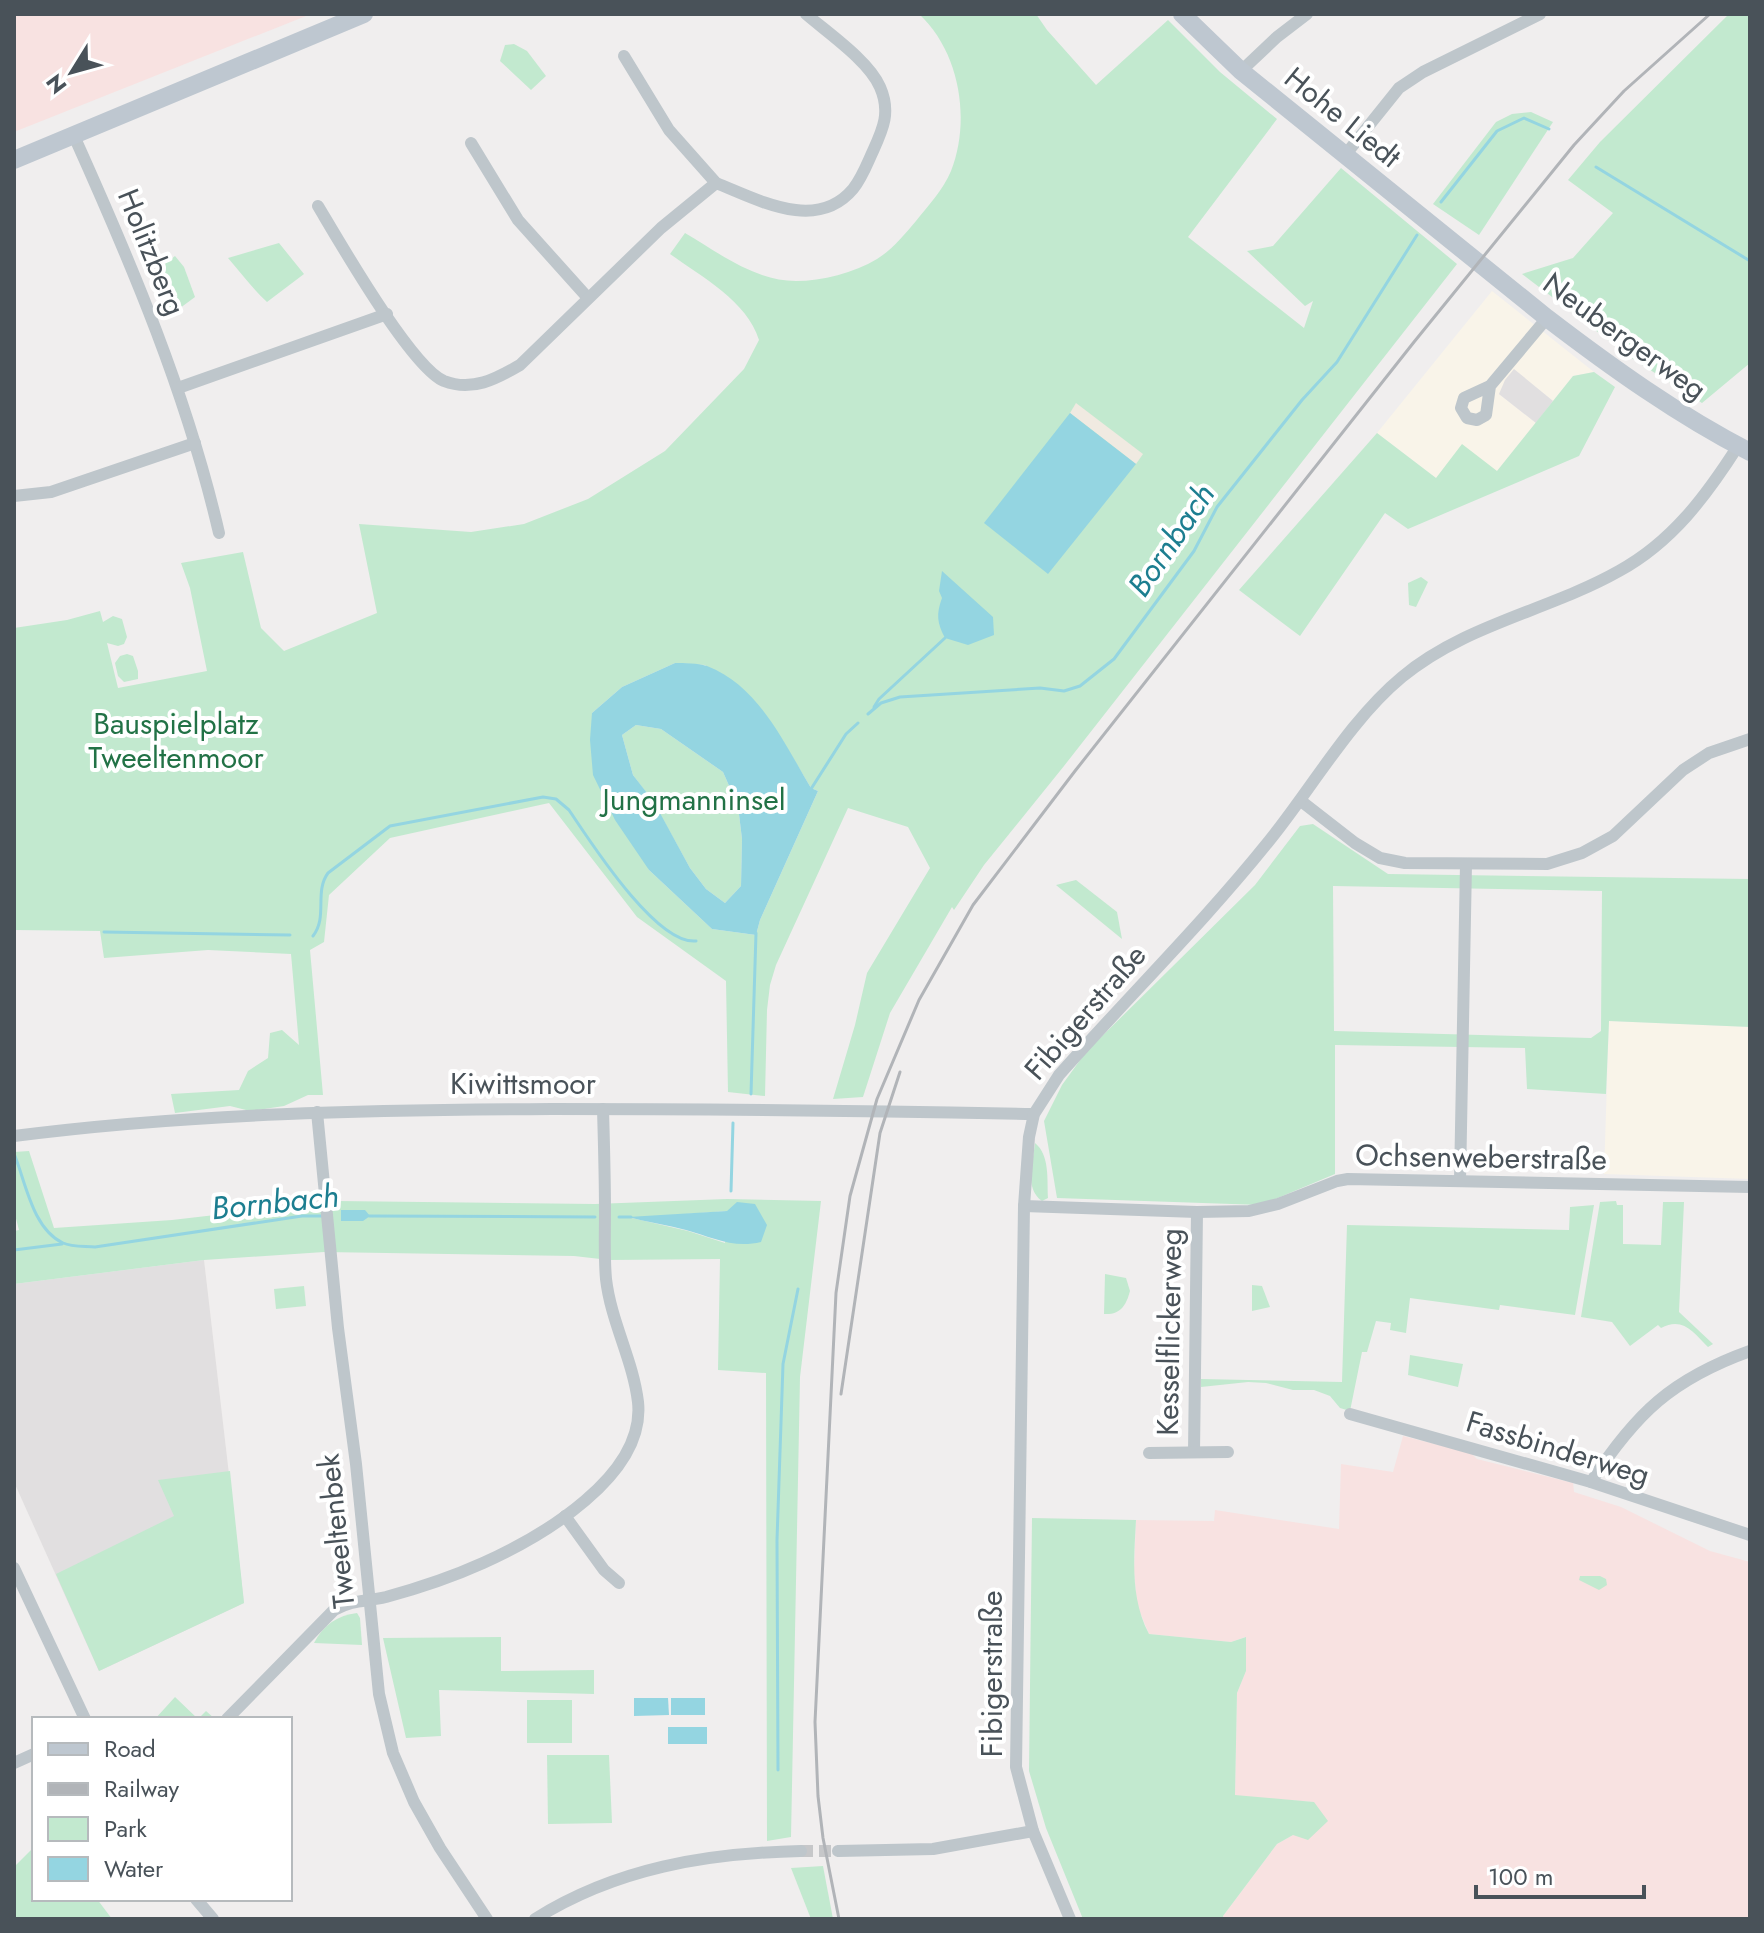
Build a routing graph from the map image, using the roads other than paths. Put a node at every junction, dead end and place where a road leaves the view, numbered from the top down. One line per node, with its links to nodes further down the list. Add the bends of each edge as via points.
1 (364, 14): 8 (street)
2 (806, 14): 12 (street, via 880,85 887,121 862,175 835,204 803,211 776,207)
3 (1182, 14): 7 (street, Hohe Liedt)
4 (1307, 14): 7 (street)
5 (1540, 14): 10 (street, via 1399,88)
6 (624, 56): 12 (street, via 669,130)
7 (1241, 71): 10 (street, Hohe Liedt)
8 (74, 136): 11 (street); 19 (street, Holitzberg)
9 (471, 143): 15 (street, via 518,220)
10 (1346, 154): 14 (street, Hohe Liedt)
11 (14, 160)
12 (716, 183): 15 (street)
13 (318, 206): 16 (street)
14 (1474, 258): 17 (street, Neubergerweg)
15 (588, 298): 16 (street, via 520,365 478,385 460,385 430,372)
16 (387, 314): 19 (street)
17 (1547, 318): 18 (street); 21 (street, Neubergerweg, via 1682,414)
18 (1490, 386)
19 (178, 388): 20 (street, Holitzberg)
20 (195, 443): 22 (street, via 51,492); 23 (street, Holitzberg)
21 (1744, 449): 25 (street, Fibigerstraße, via 1684,520 1649,552 1607,577 1457,640 1405,674 1356,727)
22 (14, 496)
23 (219, 533)
24 (1750, 739): 26 (street, via 1709,753 1683,770 1613,836 1582,853 1547,864)
25 (1301, 801): 26 (street, via 1380,858); 29 (street, Fibigerstraße, via 1059,1075)
26 (1466, 864): 31 (street)
27 (603, 1109): 28 (street, Kiwittsmoor); 29 (street, Kiwittsmoor); 41 (street, via 606,1277 638,1423 626,1457)
28 (317, 1112): 30 (street, Kiwittsmoor, via 186,1118); 45 (street, Tweeltenbek)
29 (1034, 1114): 33 (street, Fibigerstraße)
30 (14, 1136)
31 (1460, 1181): 32 (street, Ochsenweberstraße); 34 (street, Ochsenweberstraße, via 1348,1179 1249,1211)
32 (1750, 1187)
33 (1024, 1206): 34 (street, Ochsenweberstraße); 48 (street, Fibigerstraße, via 1016,1767)
34 (1197, 1212): 37 (street, Kesselflickerweg)
35 (1750, 1351): 40 (street, via 1664,1395 1622,1437)
36 (1350, 1414): 40 (street, Fassbinderweg)
37 (1194, 1452): 38 (street, Kesselflickerweg); 39 (street, Kesselflickerweg)
38 (1228, 1452)
39 (1149, 1453)
40 (1591, 1482): 42 (street, Fassbinderweg)
41 (565, 1516): 44 (street); 45 (street, via 484,1563)
42 (1750, 1535)
43 (14, 1568): 46 (street)
44 (619, 1583)
45 (369, 1601): 47 (street, via 350,1601 334,1610); 53 (street, Tweeltenbek, via 379,1694 393,1753 440,1848)
46 (84, 1717)
47 (229, 1717)
48 (1033, 1831): 50 (street, via 933,1849); 55 (street, Fibigerstraße)
49 (801, 1851): 54 (street, via 702,1858 645,1870)
50 (838, 1851)
51 (198, 1901): 52 (street)
52 (213, 1919)
53 (487, 1919)
54 (535, 1919)
55 (1070, 1919)

